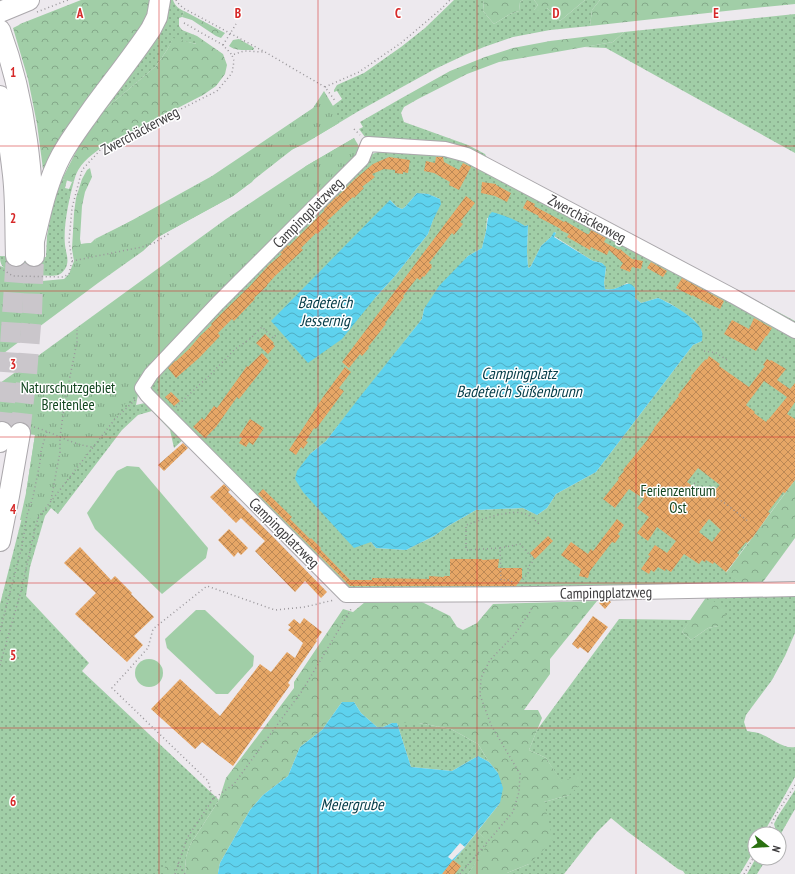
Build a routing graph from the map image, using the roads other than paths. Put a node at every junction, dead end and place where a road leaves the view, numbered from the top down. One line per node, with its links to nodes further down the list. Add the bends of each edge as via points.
1 (160, 0): 7 (highway, via 151,29 61,156 47,190)
2 (31, 7): 3 (highway)
3 (3, 11)
4 (0, 30): 7 (highway, via 14,78 28,143 33,200)
5 (0, 96): 7 (highway, via 10,145 15,203)
6 (368, 144): 8 (street, Zwerchäckerweg, via 445,149 467,155); 11 (street, Campingplatzweg, via 362,159 151,374 142,388 147,395 346,595)
7 (28, 251)
8 (795, 331)
9 (14, 433): 10 (highway, via 10,496)
10 (0, 541)
11 (795, 589)

